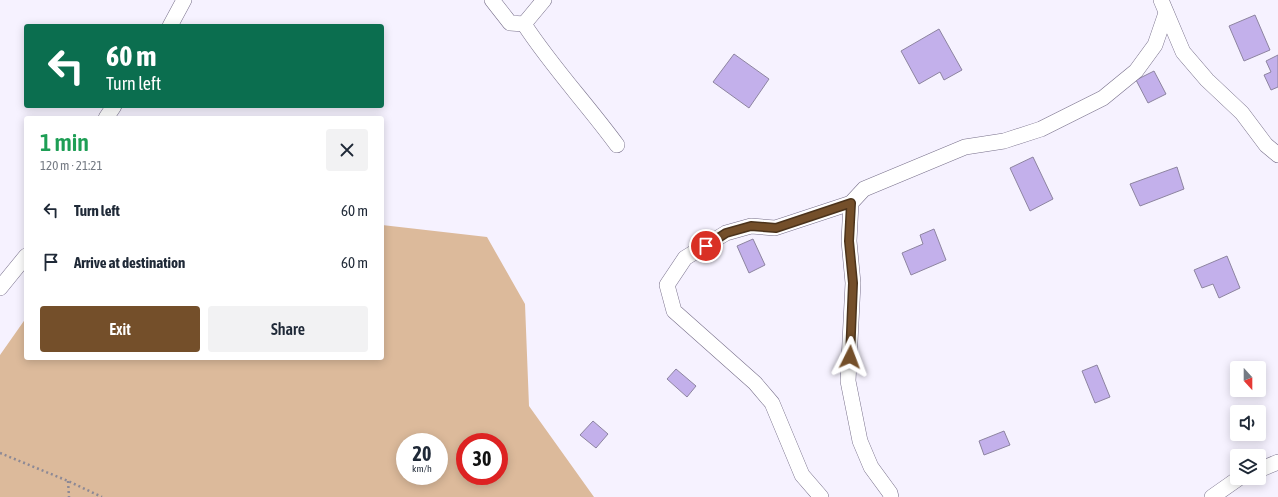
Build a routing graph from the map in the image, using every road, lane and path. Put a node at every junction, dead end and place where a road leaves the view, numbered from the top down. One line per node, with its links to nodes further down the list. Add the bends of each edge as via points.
1 (184, 0): 5 (street)
2 (492, 0): 6 (street, via 510,23)
3 (544, 0): 6 (street)
4 (1164, 6): 8 (street, via 1183,52 1207,80 1242,113 1266,145); 9 (street, via 1155,45 1136,70 1102,98 1041,129 1004,141 966,147 864,189)
5 (171, 24)
6 (524, 24): 7 (street, via 538,46)
7 (617, 145)
8 (1278, 155)
9 (851, 203): 19 (street, via 776,228 751,226 726,233 685,258 667,285 674,311 755,383 772,403 802,475); 20 (street, via 849,241 853,283 848,381 860,441 872,467)
10 (24, 258): 11 (street)
11 (0, 288)
12 (0, 453): 15 (path)
13 (1278, 462): 14 (street)
14 (1266, 467)
15 (68, 481): 17 (path); 18 (path)
16 (1230, 484): 21 (street)
17 (69, 497)
18 (102, 497)
19 (821, 497)
20 (891, 497)
21 (1212, 497)

